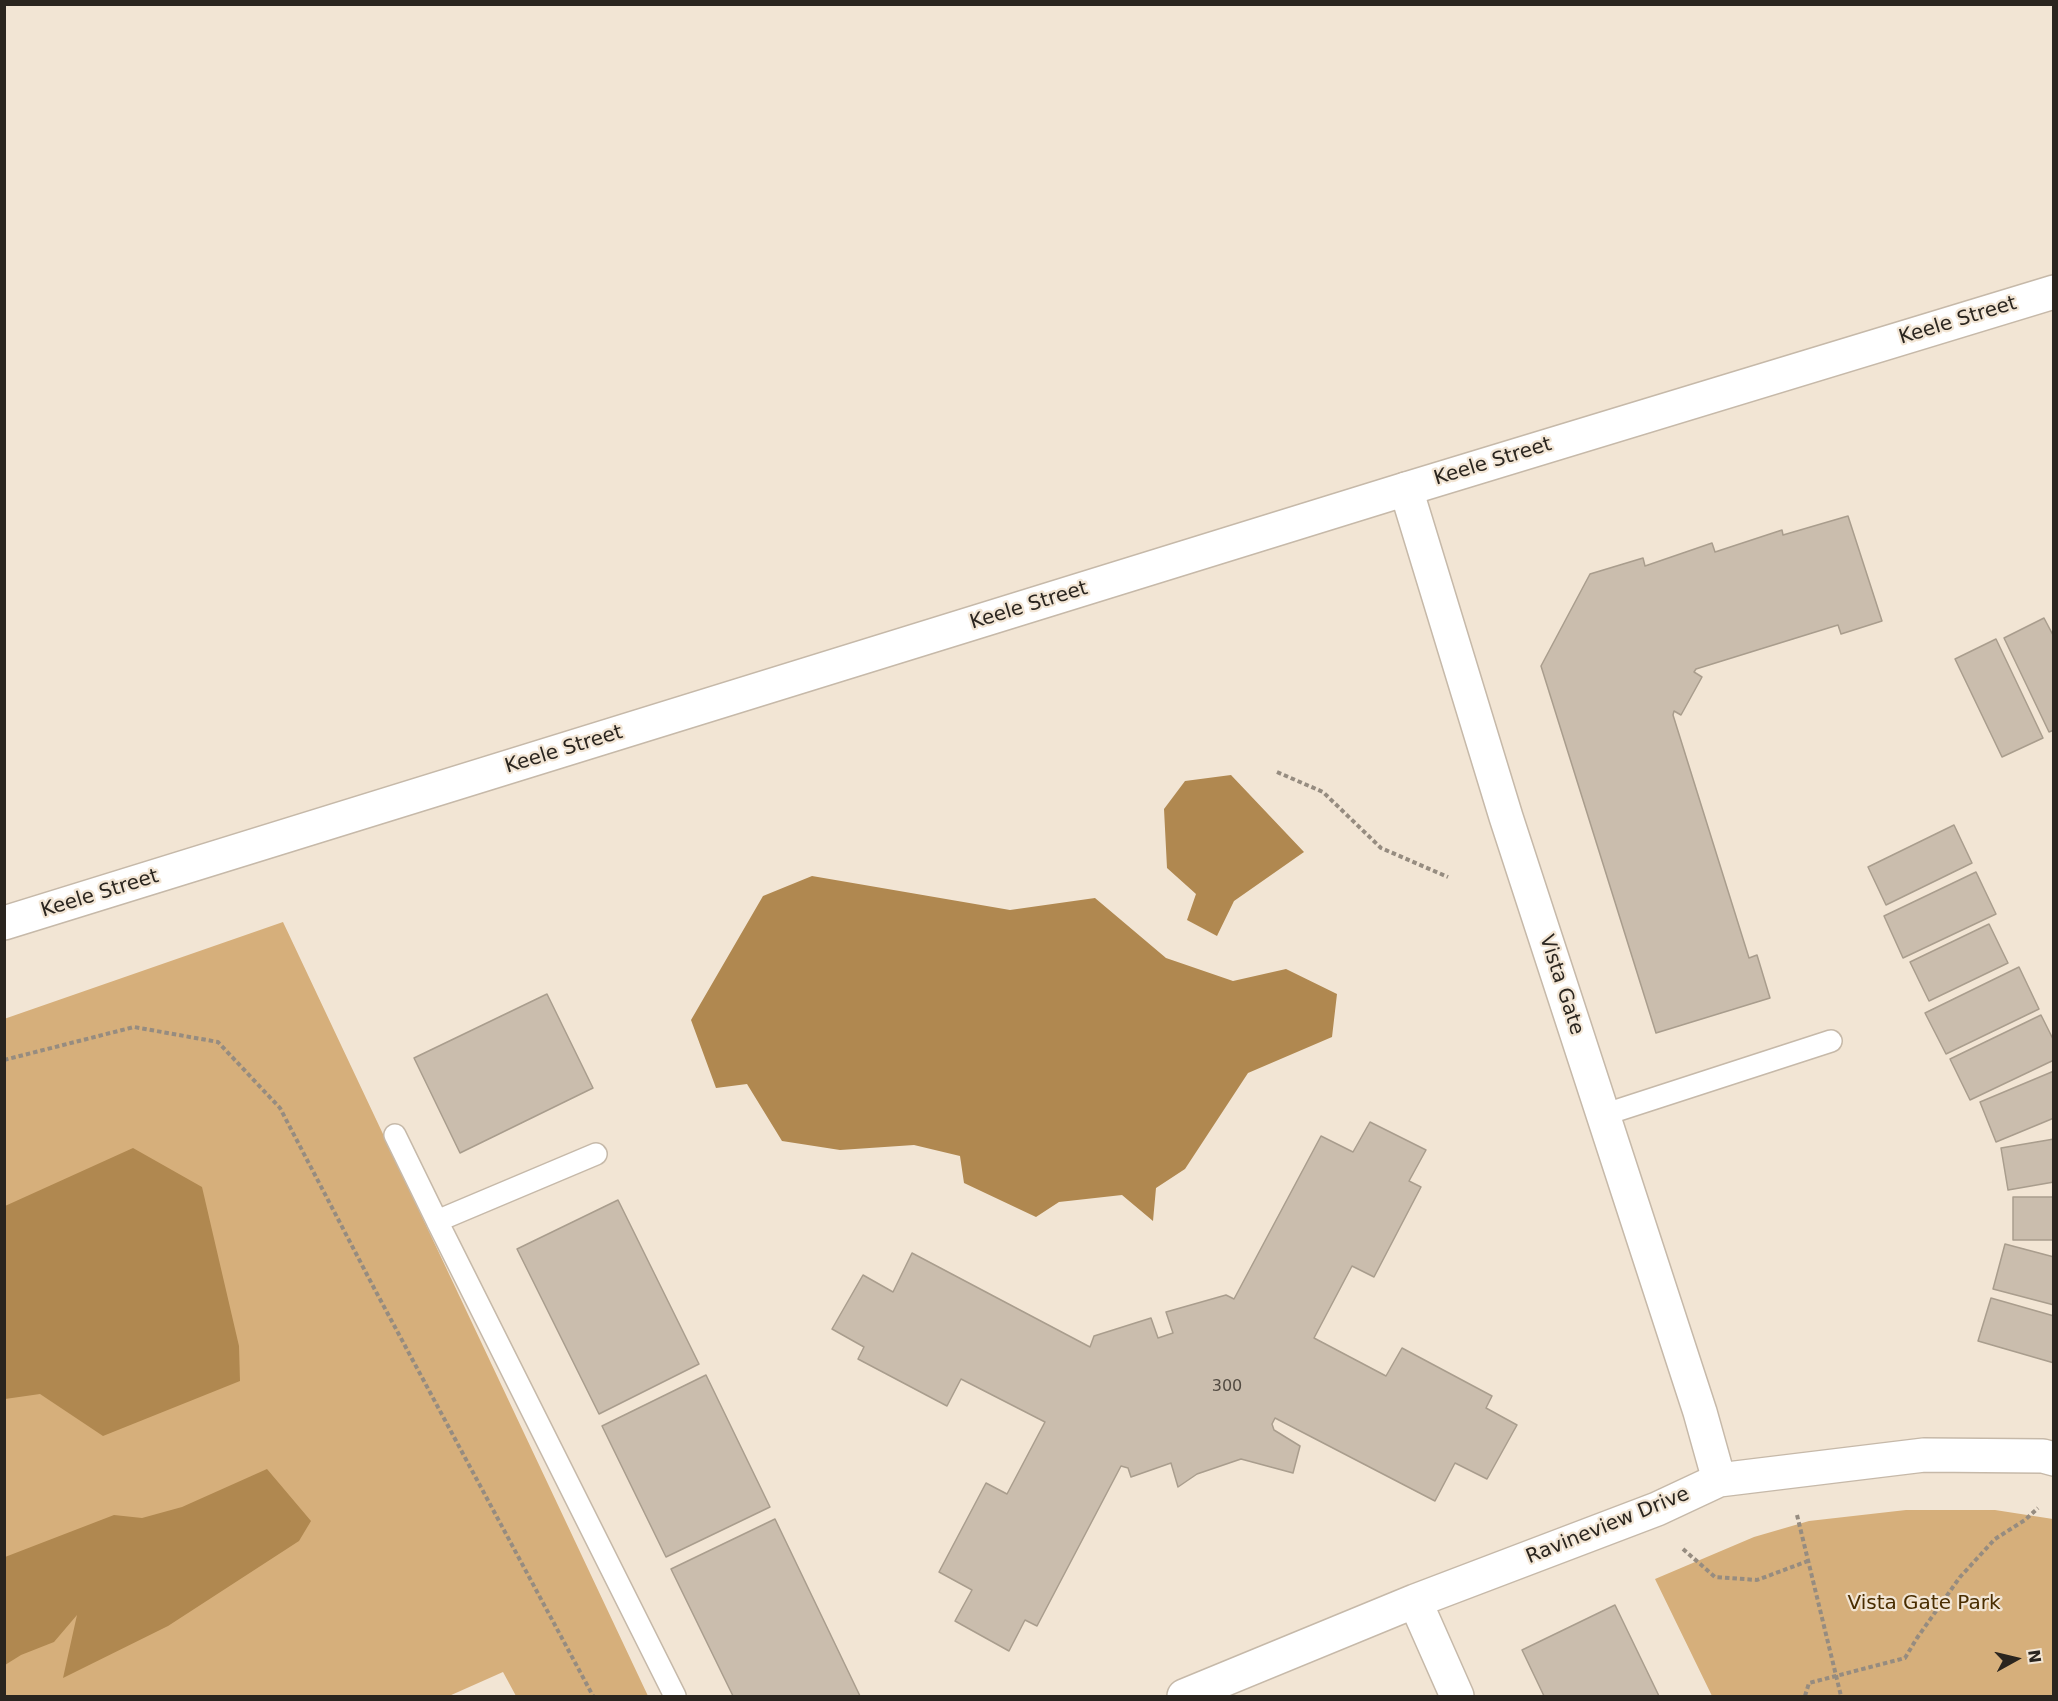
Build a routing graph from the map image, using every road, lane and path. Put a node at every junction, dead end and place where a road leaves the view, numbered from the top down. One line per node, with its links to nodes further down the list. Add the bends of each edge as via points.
1 (2054, 292): 2 (main road, Keele Street)
2 (1406, 489): 5 (main road, Keele Street); 8 (main road, Vista Gate, via 1506,817)
3 (1277, 772): 4 (path, via 1323,792 1381,848)
4 (1448, 877)
5 (4, 923)
6 (1831, 1041): 8 (lane)
7 (4, 1060): 20 (path, via 134,1027 218,1042 280,1108)
8 (1603, 1115): 13 (main road, Vista Gate)
9 (395, 1135): 11 (lane)
10 (596, 1154): 11 (lane)
11 (437, 1221): 21 (lane)
12 (2054, 1460): 13 (main road, Ravineview Drive, via 2043,1456 1924,1455)
13 (1719, 1480): 18 (main road, Ravineview Drive, via 1657,1509)
14 (2038, 1508): 19 (path, via 1995,1539 1960,1577 1905,1658)
15 (1797, 1515): 17 (path)
16 (1683, 1549): 17 (path, via 1714,1577 1757,1580)
17 (1808, 1561): 19 (path)
18 (1415, 1601): 22 (main road, Ravineview Drive); 23 (main road)
19 (1835, 1677): 24 (path, via 1809,1683); 25 (path)
20 (593, 1696)
21 (675, 1696)
22 (1184, 1696)
23 (1457, 1696)
24 (1805, 1696)
25 (1841, 1696)

